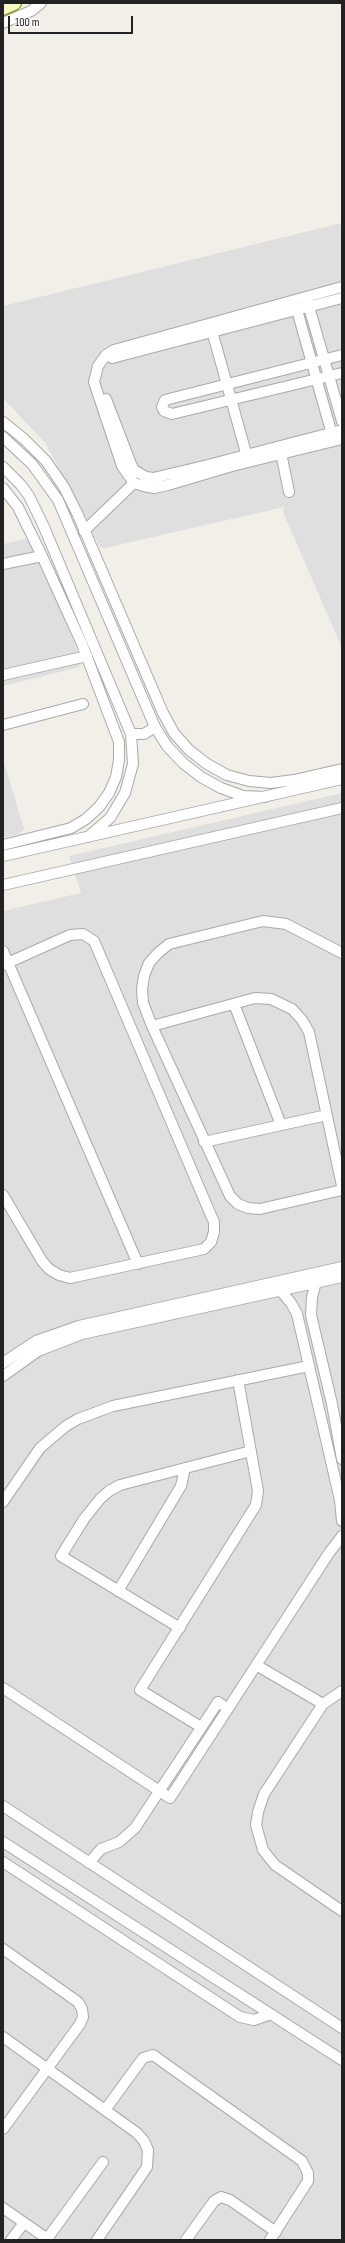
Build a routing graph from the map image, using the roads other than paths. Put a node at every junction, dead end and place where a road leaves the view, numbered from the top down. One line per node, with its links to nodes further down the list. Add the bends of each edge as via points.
1 (14, 3): 3 (main road)
2 (41, 3): 4 (street)
3 (3, 8)
4 (3, 23)
5 (342, 287): 6 (street)
6 (305, 296): 8 (street); 9 (street)
7 (342, 298): 9 (street)
8 (294, 299): 10 (street); 11 (street)
9 (308, 306): 10 (street); 15 (street)
10 (297, 310): 11 (street); 16 (street)
11 (242, 319): 12 (street); 13 (street)
12 (212, 331): 13 (street); 20 (street)
13 (188, 334): 32 (street, via 115,353 95,373)
14 (342, 355): 15 (street)
15 (324, 360): 16 (street); 18 (street)
16 (312, 363): 19 (street); 20 (street)
17 (342, 373): 18 (street)
18 (329, 377): 19 (street); 23 (street)
19 (317, 380): 21 (street); 26 (street)
20 (227, 383): 21 (street); 21 (street, via 165,400 162,407 164,411 172,414)
21 (232, 400): 28 (street)
22 (3, 422): 38 (street, via 46,461 64,487)
23 (342, 422)
24 (342, 430): 26 (street)
25 (3, 437): 42 (street, via 32,464 58,500)
26 (336, 437): 27 (street)
27 (280, 449): 28 (street); 30 (street); 36 (street)
28 (246, 453): 30 (street)
29 (3, 467): 43 (street, via 21,485 38,515 72,592)
30 (205, 470): 31 (street); 34 (street)
31 (166, 475): 33 (street); 34 (street)
32 (132, 476): 33 (street); 38 (street)
33 (154, 483): 34 (street)
34 (168, 486)
35 (3, 488): 37 (street)
36 (290, 492)
37 (7, 498): 39 (street, via 18,507)
38 (84, 530): 41 (street)
39 (42, 556): 40 (street); 43 (street)
40 (3, 564)
41 (122, 619): 42 (street); 50 (street, via 174,733 189,750 207,764 227,775 248,781 271,783)
42 (111, 622): 48 (street)
43 (86, 642): 44 (street); 49 (street)
44 (87, 656): 45 (street); 55 (street, via 119,742 119,760 111,787 99,807 71,828)
45 (3, 675)
46 (83, 704): 47 (street)
47 (3, 725)
48 (155, 727): 49 (street, via 144,734); 52 (street, via 172,752 201,777 243,796)
49 (131, 734): 54 (street, via 132,764 125,793 110,818)
50 (342, 769)
51 (342, 779): 52 (street)
52 (265, 797): 54 (street)
53 (342, 808): 57 (street)
54 (88, 837): 56 (street)
55 (3, 845)
56 (3, 856)
57 (3, 885)
58 (3, 951): 60 (street)
59 (342, 953): 62 (street, via 296,928 274,921 169,944 149,963 144,976 143,1003)
60 (5, 964): 69 (street); 69 (street, via 70,935 83,934 94,941 214,1222 211,1242 204,1249)
61 (234, 1004): 62 (street); 63 (street, via 255,998 271,999 286,1005 302,1020 309,1032); 64 (street)
62 (152, 1026): 65 (street)
63 (327, 1114): 64 (street); 66 (street)
64 (281, 1125): 65 (street)
65 (204, 1142): 67 (street, via 230,1196 238,1204 248,1208 260,1209)
66 (342, 1186)
67 (342, 1190)
68 (3, 1195): 69 (street, via 42,1261 59,1275 70,1278 82,1277)
69 (138, 1264)
70 (342, 1267): 74 (street, via 79,1326 36,1341)
71 (342, 1277): 72 (street)
72 (316, 1282): 73 (street); 79 (street, via 311,1315)
73 (280, 1290): 75 (street, via 291,1302 297,1314); 76 (street, via 67,1338 38,1351)
74 (3, 1363)
75 (309, 1366): 77 (street); 82 (street)
76 (3, 1376)
77 (238, 1380): 78 (street); 81 (street, via 113,1406 78,1419 40,1448)
78 (251, 1451): 80 (street); 85 (street, via 258,1492 256,1505)
79 (342, 1459)
80 (185, 1468): 84 (street, via 181,1486); 84 (street, via 120,1485 109,1491 84,1519 61,1556)
81 (3, 1502)
82 (342, 1518)
83 (342, 1536): 86 (street)
84 (118, 1591): 85 (street)
85 (180, 1628): 91 (street, via 140,1690)
86 (256, 1665): 89 (street); 90 (street)
87 (3, 1688): 92 (street)
88 (342, 1691): 89 (street)
89 (323, 1704): 97 (street, via 264,1794 256,1825 263,1850 275,1866)
90 (228, 1708): 91 (street, via 218,1702); 92 (street, via 170,1798)
91 (201, 1726): 92 (street)
92 (158, 1791): 96 (street, via 130,1834 114,1845 101,1849)
93 (3, 1806): 96 (street)
94 (3, 1842): 99 (street)
95 (3, 1862): 99 (street, via 240,2017 254,2020)
96 (89, 1863): 100 (street)
97 (342, 1911)
98 (3, 1949): 103 (street, via 78,2002 82,2009 83,2017 80,2024)
99 (271, 2014): 102 (street)
100 (342, 2028)
101 (3, 2037): 103 (street)
102 (342, 2060)
103 (46, 2068): 104 (street); 105 (street)
104 (105, 2110): 109 (street, via 142,2058 153,2055 302,2161 308,2181); 112 (street, via 144,2140 149,2159 147,2167)
105 (3, 2129)
106 (103, 2162): 111 (street)
107 (3, 2208): 108 (street)
108 (24, 2222): 110 (street); 111 (street)
109 (273, 2236): 113 (street, via 230,2200 222,2197 214,2201)
110 (11, 2240)
111 (48, 2240)
112 (97, 2240)
113 (186, 2240)

